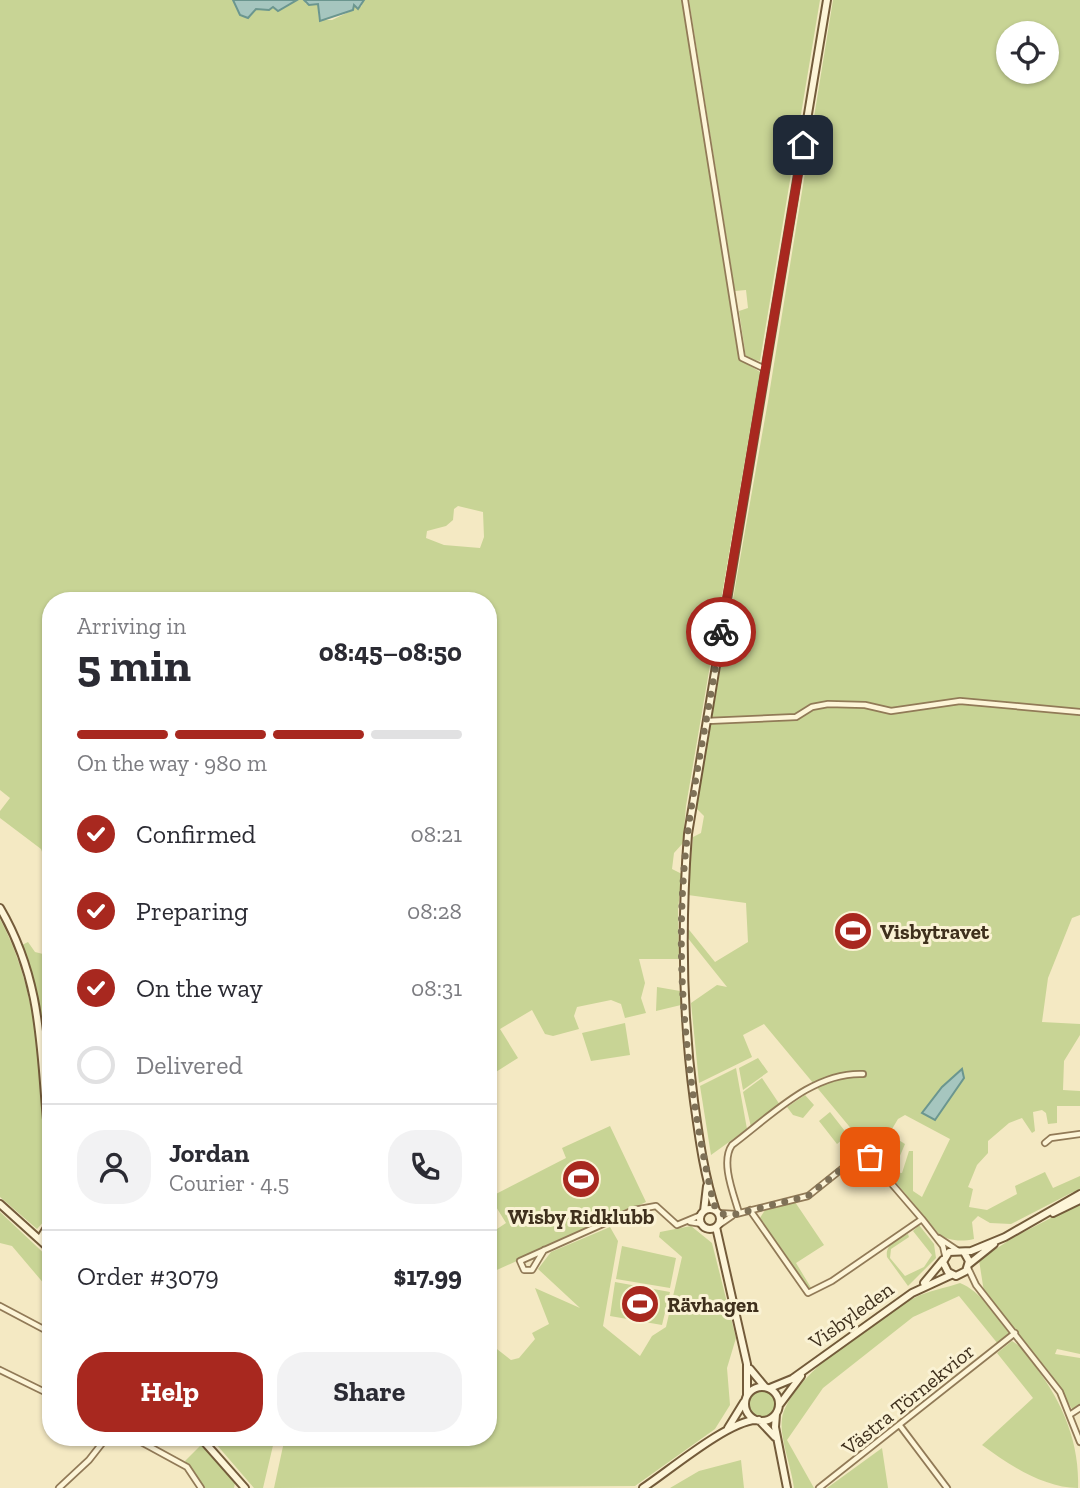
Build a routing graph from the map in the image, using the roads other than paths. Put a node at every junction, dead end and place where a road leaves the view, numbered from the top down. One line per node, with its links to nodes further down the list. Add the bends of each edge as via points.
1 (685, 0): 3 (street, via 742,358)
2 (827, 0): 3 (main road)
3 (765, 369): 5 (main road)
4 (1080, 712): 5 (street, via 960,701 891,711 828,704 796,717)
5 (707, 721): 11 (main road, via 690,816 682,927 687,1048)
6 (0, 908): 7 (main road, via 28,969)
7 (42, 1061)
8 (863, 1074): 18 (street, via 844,1073 821,1081 732,1145 728,1165)
9 (1080, 1134): 10 (street)
10 (1045, 1143)
11 (707, 1174): 16 (main road); 17 (main road)
12 (1080, 1194): 23 (main road)
13 (1080, 1200): 23 (main road)
14 (0, 1204): 27 (main road)
15 (750, 1210): 18 (street); 19 (street, via 808,1196 866,1154); 19 (street, via 811,1293)
16 (717, 1212): 17 (main road); 18 (street); 22 (main road)
17 (703, 1213): 20 (street); 21 (main road)
18 (737, 1213): 22 (street)
19 (922, 1219): 24 (street)
20 (689, 1222): 21 (street); 28 (street, via 675,1225 661,1208 649,1205)
21 (704, 1226): 22 (main road); 30 (main road)
22 (717, 1226): 30 (main road)
23 (1019, 1229): 26 (main road)
24 (933, 1233): 29 (street); 31 (street)
25 (42, 1236): 27 (main road)
26 (1004, 1237): 29 (main road); 32 (main road)
27 (40, 1239)
28 (544, 1250): 28 (street, via 532,1270 526,1271 520,1261)
29 (960, 1251): 31 (main road); 32 (main road)
30 (724, 1254): 39 (main road)
31 (944, 1258): 33 (main road, via 945,1269); 35 (main road, Visbyleden)
32 (968, 1266): 33 (main road, Visbyleden); 34 (street)
33 (954, 1275): 34 (street); 35 (main road, Visbyleden)
34 (976, 1285): 38 (street)
35 (912, 1293): 40 (main road, Visbyleden)
36 (0, 1307): 37 (street)
37 (42, 1328)
38 (1015, 1334): 48 (street, via 1051,1379); 50 (street, Västra Törnekvior)
39 (747, 1364): 42 (main road); 44 (main road)
40 (810, 1366): 42 (main road, Visbyleden, via 780,1386); 45 (main road, Visbyleden)
41 (0, 1370): 43 (street)
42 (767, 1388): 44 (main road, via 754,1388); 45 (main road, via 777,1396)
43 (42, 1391)
44 (746, 1398): 49 (main road, via 747,1412); 51 (main road)
45 (779, 1406): 47 (main road)
46 (1080, 1408): 48 (street)
47 (776, 1414): 49 (main road); 52 (main road)
48 (1071, 1414): 53 (street)
49 (758, 1420): 51 (main road); 52 (main road)
50 (901, 1427): 62 (street, Västra Törnekvior); 63 (street)
51 (727, 1429): 60 (main road)
52 (778, 1442): 61 (main road)
53 (1080, 1442)
54 (100, 1446): 58 (street)
55 (148, 1446): 59 (street, via 187,1467)
56 (208, 1446): 57 (main road)
57 (242, 1487)
58 (59, 1488)
59 (201, 1488)
60 (643, 1488)
61 (788, 1488)
62 (819, 1488)
63 (947, 1488)

